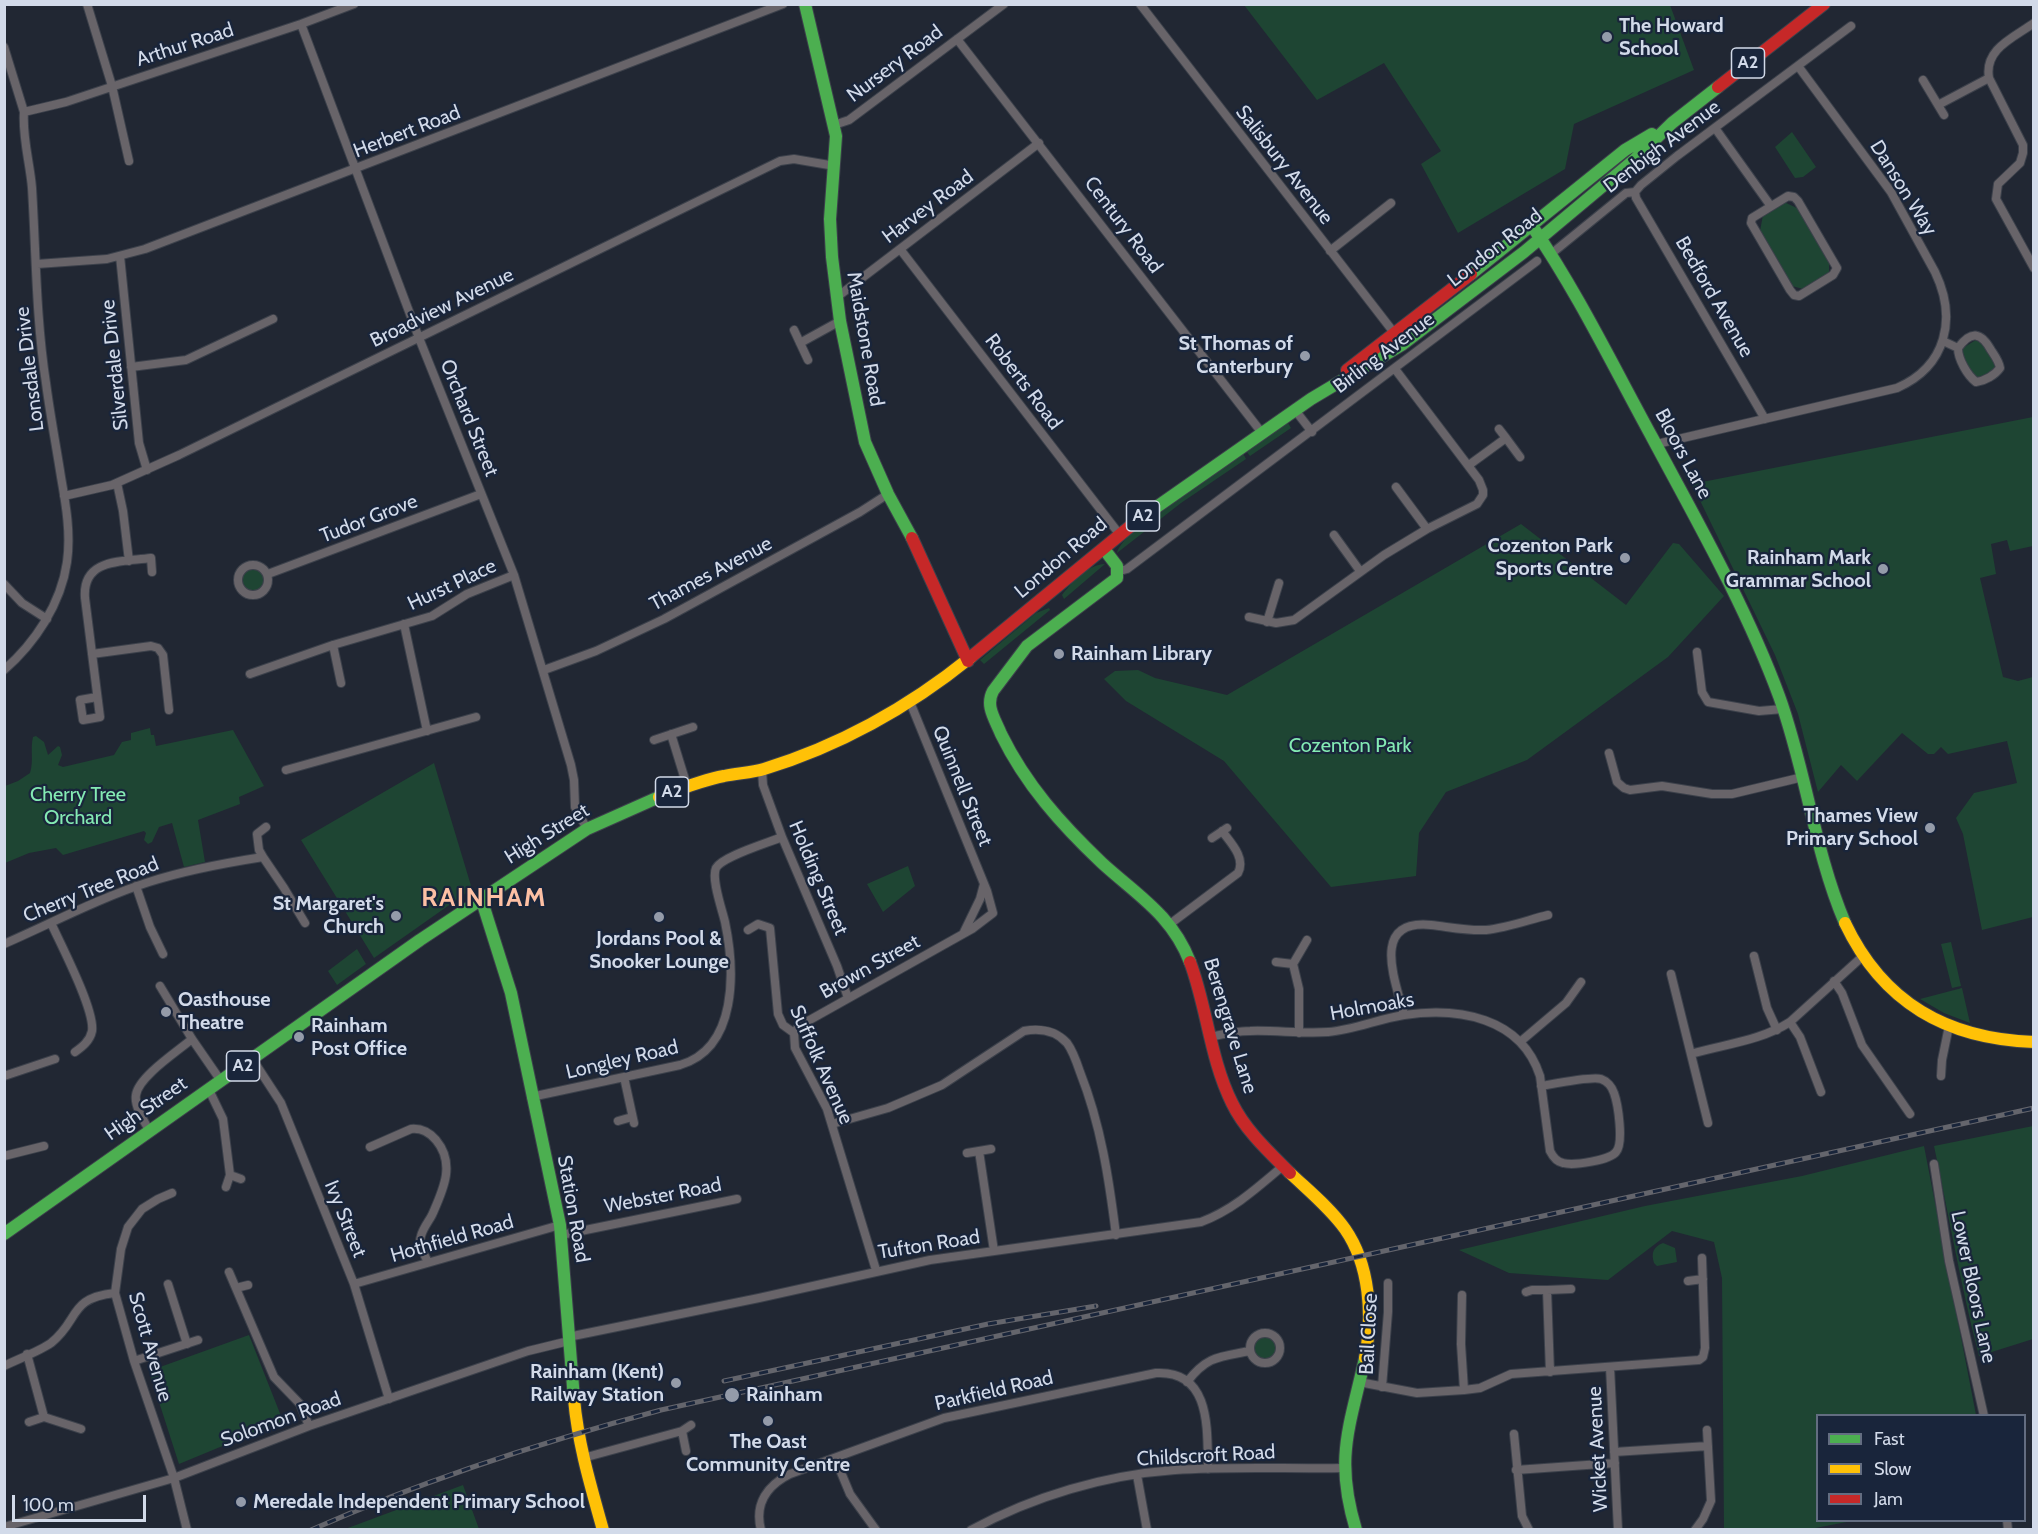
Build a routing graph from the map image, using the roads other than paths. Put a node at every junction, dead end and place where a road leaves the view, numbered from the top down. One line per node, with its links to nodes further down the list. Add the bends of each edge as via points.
1 (87, 4): 16 (street)
2 (354, 4): 8 (street, Arthur Road)
3 (783, 4): 26 (street, Herbert Road)
4 (805, 4): 21 (main road, Maidstone Road)
5 (1004, 4): 11 (street, Nursery Road)
6 (1140, 4): 33 (street, Salisbury Avenue)
7 (1824, 4): 20 (main road, London Road / A2)
8 (301, 24): 16 (street, Arthur Road); 26 (street, Orchard Street)
9 (2034, 24): 14 (street, via 1995,50 1988,61)
10 (1851, 26): 13 (street, Denbigh Avenue)
11 (957, 39): 21 (street, Nursery Road, via 849,120); 23 (street, Century Road)
12 (4, 47): 18 (street, Lonsdale Drive)
13 (1798, 66): 22 (street, Denbigh Avenue); 46 (street, Danson Way, via 1891,192 1930,264 1947,306)
14 (1989, 78): 17 (street); 35 (street, via 2023,145 2020,163 2002,178 1996,199)
15 (1923, 80): 17 (street)
16 (112, 87): 18 (street, Arthur Road); 24 (street)
17 (1938, 105): 19 (street)
18 (24, 112): 38 (street, Lonsdale Drive)
19 (1944, 114)
20 (1672, 123): 30 (main road, London Road / A2, via 1625,150); 31 (main road, London Road / A2)
21 (834, 125): 25 (main road, Maidstone Road)
22 (1715, 128): 27 (street, Denbigh Avenue); 29 (street)
23 (1039, 143): 32 (street, Harvey Road); 58 (street, Century Road)
24 (129, 161)
25 (835, 166): 40 (main road, Maidstone Road, via 830,240); 45 (street, Broadview Avenue, via 794,159 780,161)
26 (355, 170): 36 (street, Herbert Road); 45 (street, Orchard Street)
27 (1635, 192): 34 (street, Denbigh Avenue, via 1626,194); 55 (street, Bedford Avenue)
28 (1391, 203): 33 (street)
29 (1770, 205): 29 (street, via 1788,196 1797,198 1837,268 1833,275 1798,296 1790,290 1751,223)
30 (1532, 226): 31 (main road, Bloors Lane); 44 (main road, London Road / A2)
31 (1541, 238): 34 (main road, Bloors Lane); 48 (main road, London Road / A2)
32 (900, 249): 40 (street, Harvey Road); 70 (street, Roberts Road)
33 (1330, 251): 44 (street, Salisbury Avenue)
34 (1551, 254): 60 (main road, Bloors Lane)
35 (2030, 254): 39 (street)
36 (120, 256): 38 (street, Herbert Road); 51 (street, Silverdale Drive)
37 (1537, 261): 52 (street, Birling Avenue)
38 (37, 264): 68 (street, Lonsdale Drive, via 42,356)
39 (2034, 268)
40 (837, 297): 42 (main road, Maidstone Road)
41 (273, 319): 51 (street, via 186,360)
42 (840, 321): 47 (street); 67 (main road, Maidstone Road, via 865,442)
43 (794, 330): 47 (street)
44 (1394, 333): 48 (street, Salisbury Avenue); 53 (main road, London Road / A2)
45 (419, 338): 63 (street, Broadview Avenue); 66 (street, Orchard Street)
46 (1943, 341): 49 (street); 55 (street, Danson Way, via 1925,369 1909,383)
47 (800, 343): 50 (street)
48 (1403, 344): 53 (main road, London Road / A2)
49 (1958, 348): 49 (street, via 1975,335 1981,336 2000,368 1976,382)
50 (808, 360)
51 (131, 367): 63 (street, Silverdale Drive, via 139,443)
52 (1395, 369): 57 (street, Birling Avenue); 62 (street)
53 (1329, 387): 54 (main road, London Road / A2)
54 (1296, 410): 57 (street); 58 (main road, London Road / A2)
55 (1765, 418): 60 (street, Danson Way)
56 (1499, 429): 59 (street)
57 (1312, 432): 74 (street, Birling Avenue)
58 (1262, 433): 70 (main road, London Road / A2)
59 (1506, 438): 61 (street); 62 (street)
60 (1657, 444): 98 (main road, Bloors Lane, via 1761,652)
61 (1520, 457)
62 (1469, 465): 69 (street, via 1482,485 1480,500)
63 (147, 470): 64 (street, Broadview Avenue)
64 (117, 483): 68 (street, Broadview Avenue); 73 (street)
65 (1396, 487): 69 (street)
66 (481, 494): 77 (street, Tudor Grove); 78 (street, Orchard Street)
67 (888, 494): 88 (main road, Maidstone Road); 90 (street, Thames Avenue, via 664,619)
68 (64, 496): 82 (street, Lonsdale Drive, via 67,563)
69 (1426, 529): 75 (street)
70 (1120, 535): 72 (main road, London Road / A2)
71 (1334, 535): 75 (street)
72 (1104, 549): 74 (main road); 88 (main road, London Road / A2)
73 (129, 561): 76 (street, via 151,558); 87 (street, via 100,566 85,584)
74 (1120, 571): 96 (main road, Birling Avenue, via 1113,582 1027,646)
75 (1360, 571): 83 (street, via 1300,617 1289,622)
76 (153, 572)
77 (268, 574)
78 (514, 575): 84 (street, Hurst Place, via 467,594 432,616); 90 (street, Orchard Street)
79 (1279, 583): 83 (street)
80 (4, 584): 82 (street)
81 (1249, 617): 83 (street)
82 (46, 619): 89 (street, Lonsdale Drive, via 23,652)
83 (1268, 622)
84 (404, 624): 85 (street, Hurst Place); 102 (street, Hurst Place)
85 (333, 645): 91 (street, Hurst Place); 94 (street)
86 (1697, 652): 98 (street, via 1702,692 1708,702 1752,710)
87 (92, 654): 95 (street); 99 (street, via 158,648 163,655)
88 (968, 660): 97 (main road, High Street / A2)
89 (4, 670)
90 (544, 670): 111 (street, Orchard Street, via 573,774 575,807)
91 (259, 671): 92 (street, Hurst Place); 93 (street)
92 (250, 674)
93 (262, 680)
94 (341, 683)
95 (97, 697)
96 (990, 699): 121 (main road, Berengrave Lane, via 990,709 1038,795 1100,861)
97 (910, 702): 107 (main road, High Street / A2, via 851,737); 115 (street, Quinnell Street)
98 (1783, 709): 108 (main road, Bloors Lane)
99 (169, 710)
100 (476, 717): 102 (street)
101 (693, 727): 103 (street)
102 (427, 731): 106 (street)
103 (671, 734): 104 (street); 109 (street)
104 (654, 740)
105 (1609, 753): 108 (street, via 1617,782 1630,790 1670,786 1732,794)
106 (286, 770)
107 (762, 770): 109 (main road, High Street / A2); 112 (street, Holding Street, via 762,785)
108 (1803, 777): 128 (main road, Bloors Lane, via 1834,896 1846,928)
109 (687, 786): 111 (main road, High Street / A2)
110 (266, 827): 114 (street, via 257,834)
111 (587, 829): 117 (main road, High Street / A2)
112 (782, 837): 135 (street, Holding Street); 152 (street, Longley Road, via 730,858 716,869 730,968 728,1004 714,1042 689,1062)
113 (1212, 838): 121 (street, via 1225,829 1240,856 1241,867)
114 (262, 857): 116 (street, Cherry Tree Road); 120 (street)
115 (984, 883): 123 (street); 123 (street, Brown Street, via 993,913)
116 (136, 886): 119 (street, Cherry Tree Road); 126 (street)
117 (481, 898): 149 (main road, High Street / A2); 157 (main road, Station Road, via 511,993)
118 (1548, 915): 136 (street, via 1485,930 1428,925 1401,931 1390,957)
119 (51, 923): 125 (street, Cherry Tree Road); 146 (street, via 92,1021 91,1035)
120 (305, 923)
121 (1170, 924): 142 (main road, Berengrave Lane, via 1191,964)
122 (748, 930): 140 (street, Suffolk Avenue, via 758,924 770,928 778,1014 783,1025)
123 (964, 932): 135 (street, Brown Street)
124 (1307, 940): 130 (street)
125 (4, 944)
126 (163, 954)
127 (1754, 956): 139 (street, via 1767,1008)
128 (1863, 956): 132 (street); 138 (main road, Bloors Lane, via 1903,1000)
129 (1276, 962): 130 (street)
130 (1293, 964): 141 (street, via 1299,989)
131 (1671, 974): 147 (street)
132 (1834, 981): 137 (street); 158 (street, via 1862,1045)
133 (1581, 982): 144 (street, via 1566,1003)
134 (160, 986): 143 (street)
135 (848, 998): 140 (street, Brown Street, via 799,1026)
136 (1404, 1015): 141 (street, Holmoaks, via 1348,1029); 144 (street, Holmoaks, via 1445,1014 1483,1019 1506,1029)
137 (1790, 1022): 139 (street); 156 (street, via 1800,1037)
138 (1949, 1026): 145 (main road, Bloors Lane, via 2003,1041); 151 (street)
139 (1777, 1030): 147 (street)
140 (794, 1033): 161 (street, Suffolk Avenue, via 795,1047)
141 (1299, 1033): 142 (street, Holmoaks, via 1251,1030)
142 (1210, 1037): 170 (main road, Berengrave Lane, via 1234,1107)
143 (192, 1039): 153 (street); 162 (street, via 143,1079 135,1095)
144 (1520, 1042): 154 (street, Holmoaks, via 1536,1065)
145 (2034, 1042)
146 (75, 1052)
147 (1691, 1054): 160 (street)
148 (55, 1059): 150 (street)
149 (253, 1060): 153 (main road, High Street / A2); 188 (street, Ivy Street, via 281,1103)
150 (4, 1076)
151 (1941, 1076)
152 (624, 1077): 157 (street, Longley Road); 159 (street, via 633,1120)
153 (221, 1081): 155 (main road, High Street / A2)
154 (1541, 1086): 154 (street, Holmoaks, via 1550,1151 1557,1161 1571,1164 1615,1154 1620,1138 1614,1093 1607,1083 1596,1078)
155 (209, 1090): 162 (main road, High Street / A2); 171 (street, via 223,1119)
156 (1821, 1092)
157 (531, 1097): 176 (main road, Station Road)
158 (1910, 1114)
159 (618, 1121)
160 (1708, 1123)
161 (832, 1125): 178 (street, via 888,1108 942,1085 1024,1031 1054,1033 1069,1046 1094,1110); 182 (street, Suffolk Avenue)
162 (149, 1130): 177 (main road, High Street / A2)
163 (44, 1146): 168 (street)
164 (370, 1147): 181 (street, via 417,1129 434,1137 443,1152 447,1160 446,1177 420,1237)
165 (991, 1149): 166 (street)
166 (979, 1151): 167 (street); 179 (street)
167 (967, 1153)
168 (4, 1156)
169 (1934, 1164): 210 (street, Lower Bloors Lane, via 1949,1261)
170 (1283, 1166): 178 (street, Tufton Road, via 1215,1217); 206 (main road, Berengrave Lane, via 1330,1212 1351,1239 1362,1270 1369,1312)
171 (230, 1175): 172 (street); 173 (street)
172 (241, 1179)
173 (226, 1187)
174 (172, 1193): 194 (street, Scott Avenue, via 142,1209 128,1227)
175 (737, 1198): 176 (street, Webster Road)
176 (561, 1230): 181 (street, Hothfield Road); 196 (main road, Station Road)
177 (4, 1234)
178 (1116, 1235): 179 (street, Tufton Road)
179 (994, 1251): 182 (street, Tufton Road)
180 (1702, 1258): 184 (street)
181 (428, 1262): 188 (street, Hothfield Road)
182 (876, 1270): 196 (street, Tufton Road)
183 (230, 1272): 190 (street)
184 (1702, 1280): 185 (street); 203 (street, via 1705,1348 1699,1360)
185 (1688, 1281)
186 (1388, 1283): 207 (street, Bail Close)
187 (168, 1284): 198 (street, via 177,1301)
188 (354, 1284): 209 (street, Ivy Street)
189 (248, 1285): 190 (street)
190 (236, 1288): 214 (street, via 274,1377 300,1404)
191 (1571, 1289): 192 (street)
192 (1547, 1290): 193 (street); 204 (street)
193 (1526, 1292)
194 (115, 1293): 200 (street, via 82,1303 58,1337); 201 (street, Scott Avenue)
195 (1462, 1295): 208 (street)
196 (568, 1339): 209 (street, Solomon Road); 222 (main road, Station Road, via 572,1396)
197 (198, 1340): 198 (street)
198 (187, 1344): 201 (street)
199 (1250, 1351): 205 (street, via 1208,1360)
200 (27, 1354): 202 (street); 211 (street)
201 (134, 1361): 229 (street, Scott Avenue)
202 (4, 1366)
203 (1610, 1367): 204 (street); 221 (street, Wicket Avenue)
204 (1550, 1372): 208 (street, via 1511,1374 1480,1388)
205 (1187, 1382): 223 (street, Parkfield Road, via 1159,1373 1053,1394 944,1418); 226 (street, via 1205,1408)
206 (1359, 1382): 207 (street); 225 (main road, Berengrave Lane)
207 (1382, 1387): 208 (street, via 1417,1393)
208 (1464, 1390)
209 (389, 1399): 214 (street, Solomon Road)
210 (1984, 1414)
211 (44, 1417): 212 (street); 215 (street)
212 (28, 1422)
213 (691, 1425): 217 (street)
214 (309, 1426): 229 (street, Solomon Road)
215 (81, 1429)
216 (1707, 1430): 219 (street)
217 (682, 1431): 220 (street); 222 (street)
218 (1514, 1434): 227 (street)
219 (1708, 1446): 221 (street); 240 (street, via 1711,1501)
220 (686, 1451)
221 (1614, 1452): 224 (street, Wicket Avenue)
222 (583, 1458): 232 (main road, Station Road)
223 (835, 1458): 233 (street, Parkfield Road, via 775,1481 760,1507); 234 (street, via 849,1491)
224 (1615, 1463): 227 (street); 239 (street, Wicket Avenue)
225 (1344, 1468): 226 (street, Childscroft Road); 237 (main road, Berengrave Lane)
226 (1208, 1469): 228 (street, Childscroft Road)
227 (1516, 1470): 238 (street, via 1522,1518)
228 (1137, 1475): 235 (street, Childscroft Road, via 1046,1497); 236 (street)
229 (174, 1478): 230 (street, Solomon Road); 231 (street, Scott Avenue)
230 (4, 1527)
231 (187, 1530)
232 (603, 1530)
233 (761, 1530)
234 (876, 1530)
235 (971, 1530)
236 (1147, 1530)
237 (1356, 1530)
238 (1529, 1530)
239 (1618, 1530)
240 (1695, 1530)

